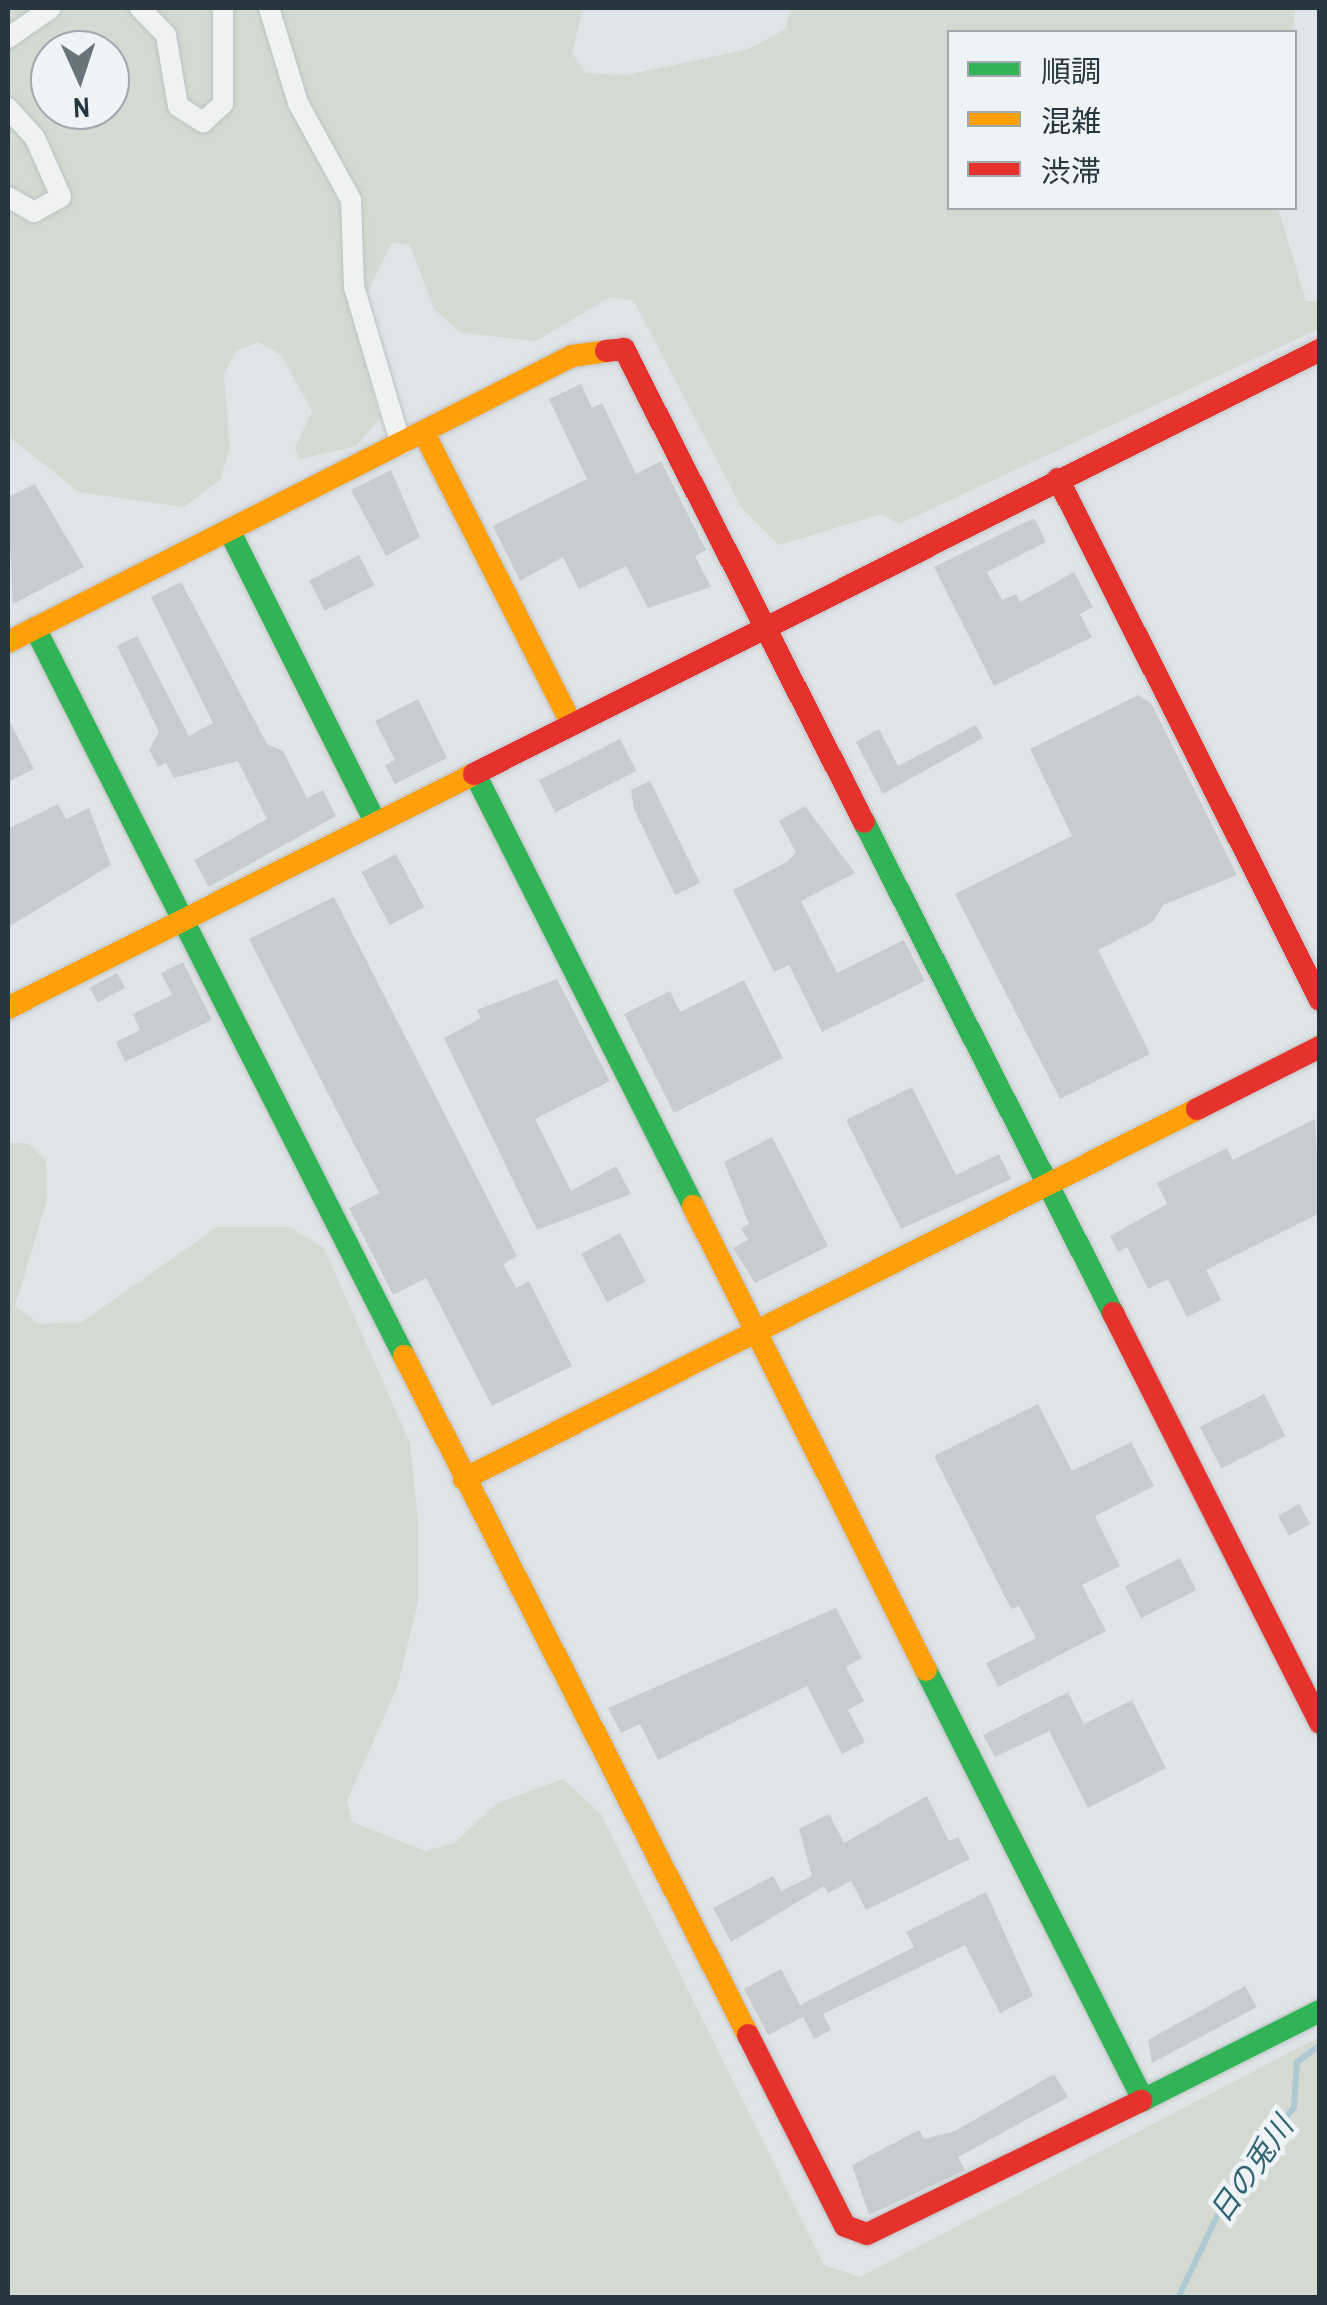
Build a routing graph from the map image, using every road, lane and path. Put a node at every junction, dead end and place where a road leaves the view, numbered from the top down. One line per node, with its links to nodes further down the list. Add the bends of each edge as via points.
1 (51, 8): 5 (street)
2 (140, 8): 3 (street, via 170,44 178,106 203,122 223,104)
3 (223, 8)
4 (269, 8): 10 (street, via 298,103 351,200 354,287)
5 (8, 38)
6 (8, 108): 7 (street, via 35,138 62,197 34,212)
7 (8, 197)
8 (1320, 350): 11 (street)
9 (424, 434): 10 (street); 13 (street, via 588,349 624,349); 16 (street)
10 (401, 445): 12 (street)
11 (1058, 479): 13 (street); 20 (street)
12 (229, 530): 14 (street); 18 (street)
13 (767, 625): 16 (street); 23 (street)
14 (35, 628): 15 (street); 19 (street)
15 (8, 642)
16 (572, 725): 17 (street)
17 (476, 774): 18 (street); 24 (street)
18 (376, 823): 19 (street)
19 (180, 922): 21 (street); 25 (street)
20 (1320, 1000)
21 (8, 1008)
22 (1320, 1047): 23 (street)
23 (1046, 1186): 24 (street); 26 (street)
24 (753, 1332): 25 (street); 28 (street)
25 (464, 1479): 28 (street, via 845,2226 866,2234 894,2224)
26 (1320, 1724)
27 (1320, 2011): 28 (street)
28 (1144, 2100)

